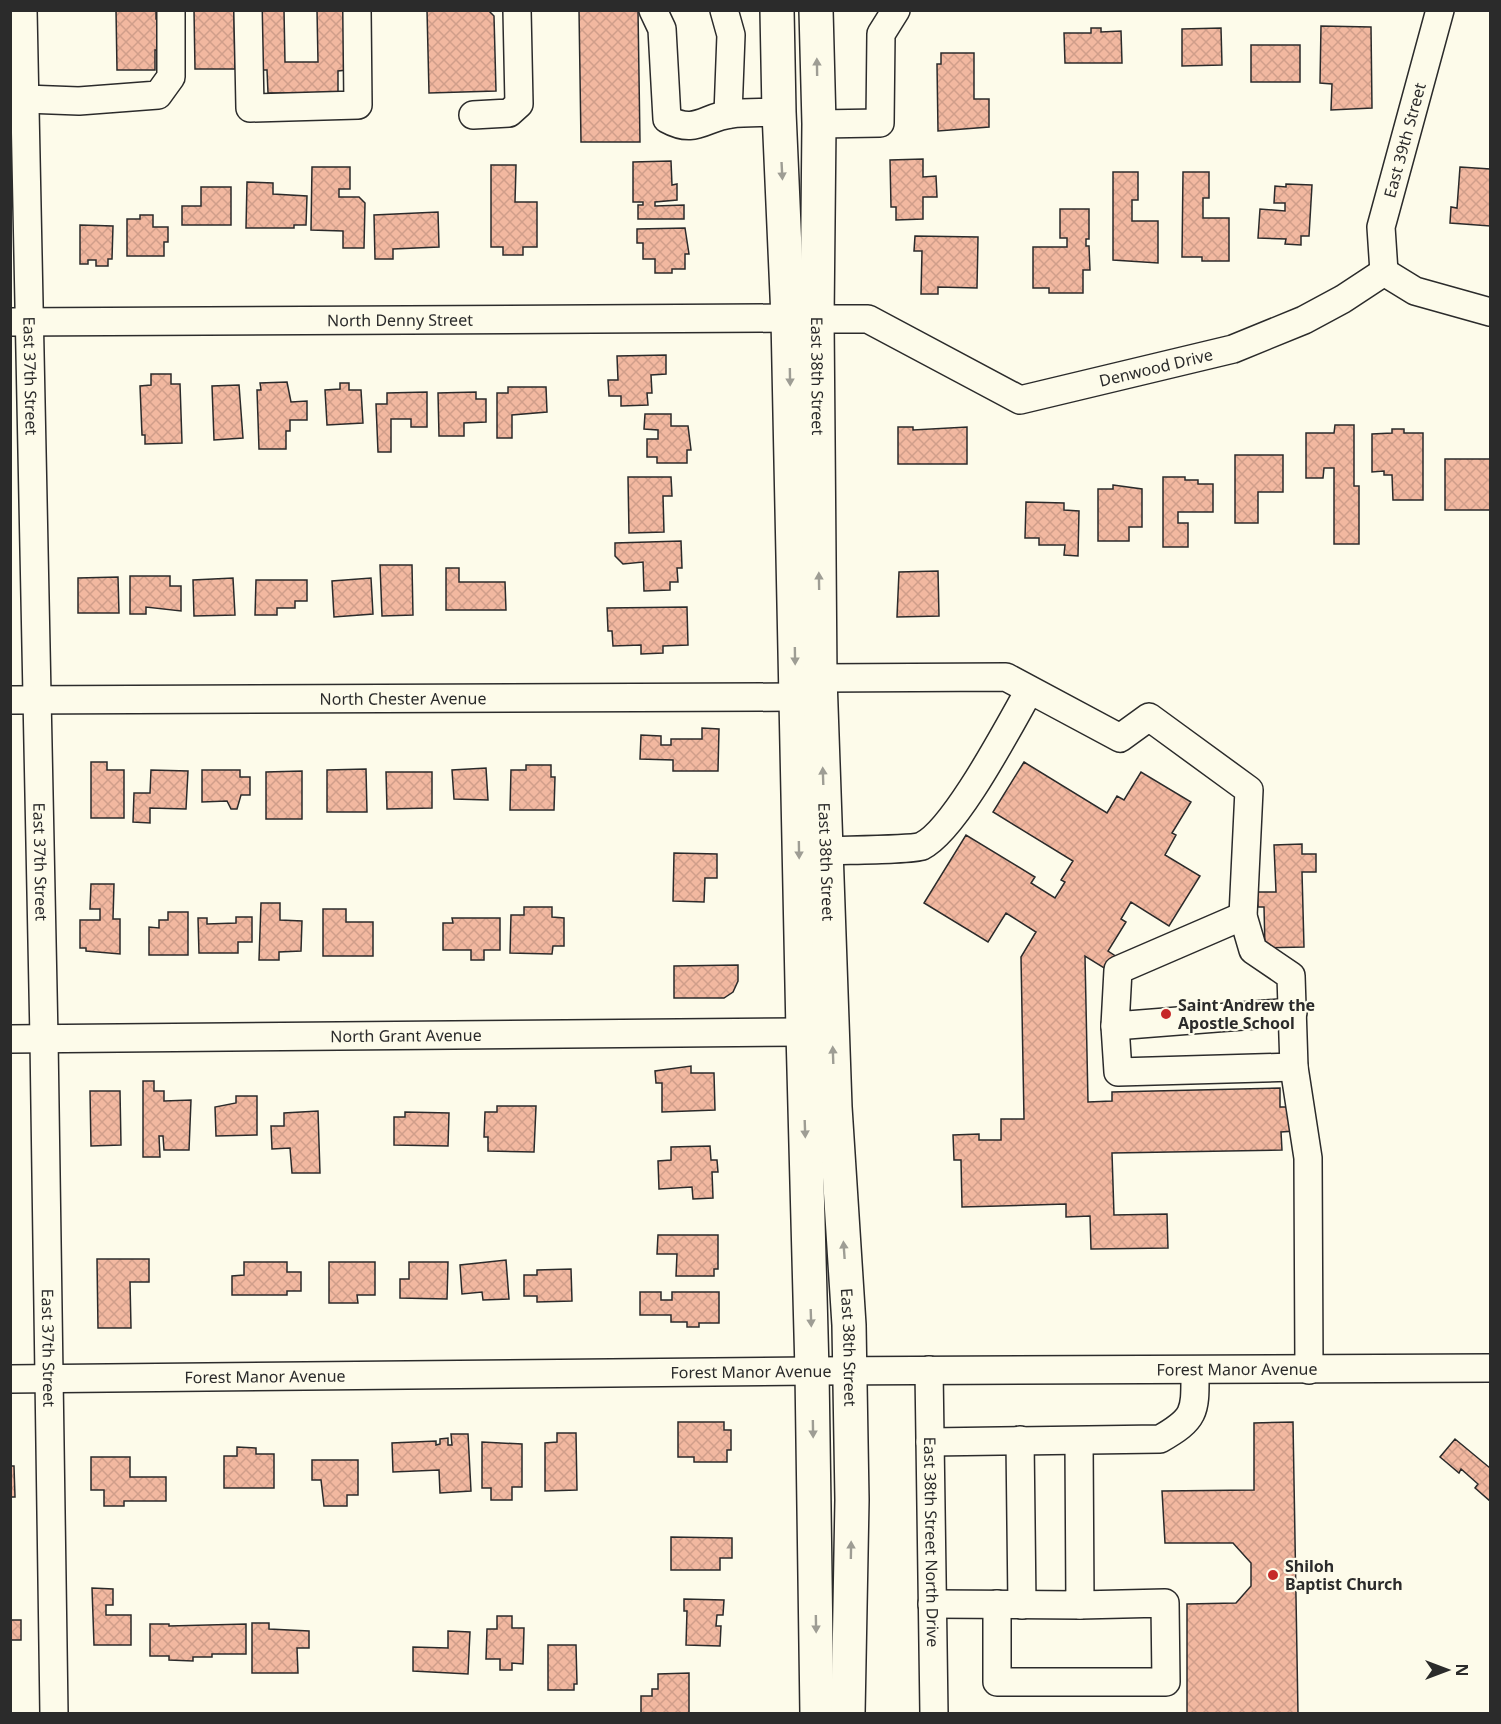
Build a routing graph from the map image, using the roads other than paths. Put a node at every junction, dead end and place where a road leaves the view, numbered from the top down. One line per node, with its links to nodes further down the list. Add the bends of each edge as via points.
1 (23, 10): 12 (street, East 37th Street)
2 (171, 10): 12 (street, via 171,77 158,95 79,101)
3 (249, 10): 4 (street, via 250,108 358,105)
4 (357, 10)
5 (517, 10): 15 (street, via 519,104 509,113)
6 (653, 10): 14 (street, via 662,29 667,119 678,125 701,126)
7 (724, 10): 14 (street, via 731,35)
8 (777, 10): 13 (main road, East 38th Street)
9 (816, 10): 16 (main road, East 38th Street, one-way to 9)
10 (896, 10): 16 (street, via 881,34 880,123)
11 (1440, 10): 17 (street, East 39th Street, via 1381,227)
12 (25, 99): 20 (street, East 37th Street)
13 (779, 112): 14 (street); 19 (main road, East 38th Street, one-way to 19)
14 (728, 114)
15 (473, 115)
16 (819, 124): 19 (main road, East 38th Street)
17 (1384, 272): 18 (street, via 1415,291); 19 (street, Denwood Drive, via 1304,320 1233,349 1020,400 868,319)
18 (1491, 312)
19 (803, 319): 20 (street, North Denny Street); 21 (main road, East 38th Street)
20 (20, 322): 23 (street, East 37th Street)
21 (808, 688): 22 (street, North Chester Avenue, via 1006,677); 23 (street, North Chester Avenue); 24 (main road, East 38th Street, one-way to 21); 28 (main road, East 38th Street, one-way to 28)
22 (1029, 691): 24 (street, via 964,799 944,826 921,846); 25 (street, North Chester Avenue, via 1120,738 1149,717 1249,790)
23 (24, 700): 30 (street, East 37th Street)
24 (825, 851): 37 (main road, East 38th Street, one-way to 24)
25 (1244, 916): 26 (street, via 1253,950 1291,976); 27 (street, via 1118,970)
26 (1293, 1012): 27 (street); 31 (street)
27 (1116, 1026): 31 (street, via 1118,1072)
28 (802, 1032): 30 (street, North Grant Avenue); 36 (main road, East 38th Street, one-way to 36)
29 (10, 1039): 30 (street, North Grant Avenue)
30 (44, 1039): 38 (street, East 37th Street)
31 (1294, 1067): 35 (street, via 1308,1158)
32 (1491, 1368): 35 (street, Forest Manor Avenue)
33 (928, 1370): 34 (street, Forest Manor Avenue); 37 (street, Forest Manor Avenue); 42 (street, East 38th Street North Drive)
34 (1195, 1370): 35 (street, Forest Manor Avenue); 41 (street, via 1194,1406 1186,1423 1175,1430 1160,1439)
35 (1309, 1370)
36 (812, 1371): 37 (street, Forest Manor Avenue); 38 (street, Forest Manor Avenue); 47 (main road, East 38th Street, one-way to 47)
37 (850, 1371): 48 (main road, East 38th Street, one-way to 37)
38 (47, 1378): 39 (street, Forest Manor Avenue); 46 (street, East 37th Street)
39 (10, 1379)
40 (1020, 1440): 41 (street); 42 (street); 44 (street)
41 (1079, 1441): 45 (street)
42 (930, 1442): 43 (street, East 38th Street North Drive)
43 (933, 1604): 44 (street); 49 (street, East 38th Street North Drive)
44 (1010, 1605): 45 (street); 45 (street, via 997,1682 1166,1682 1165,1603)
45 (1080, 1605)
46 (54, 1713)
47 (817, 1713)
48 (848, 1713)
49 (934, 1713)

